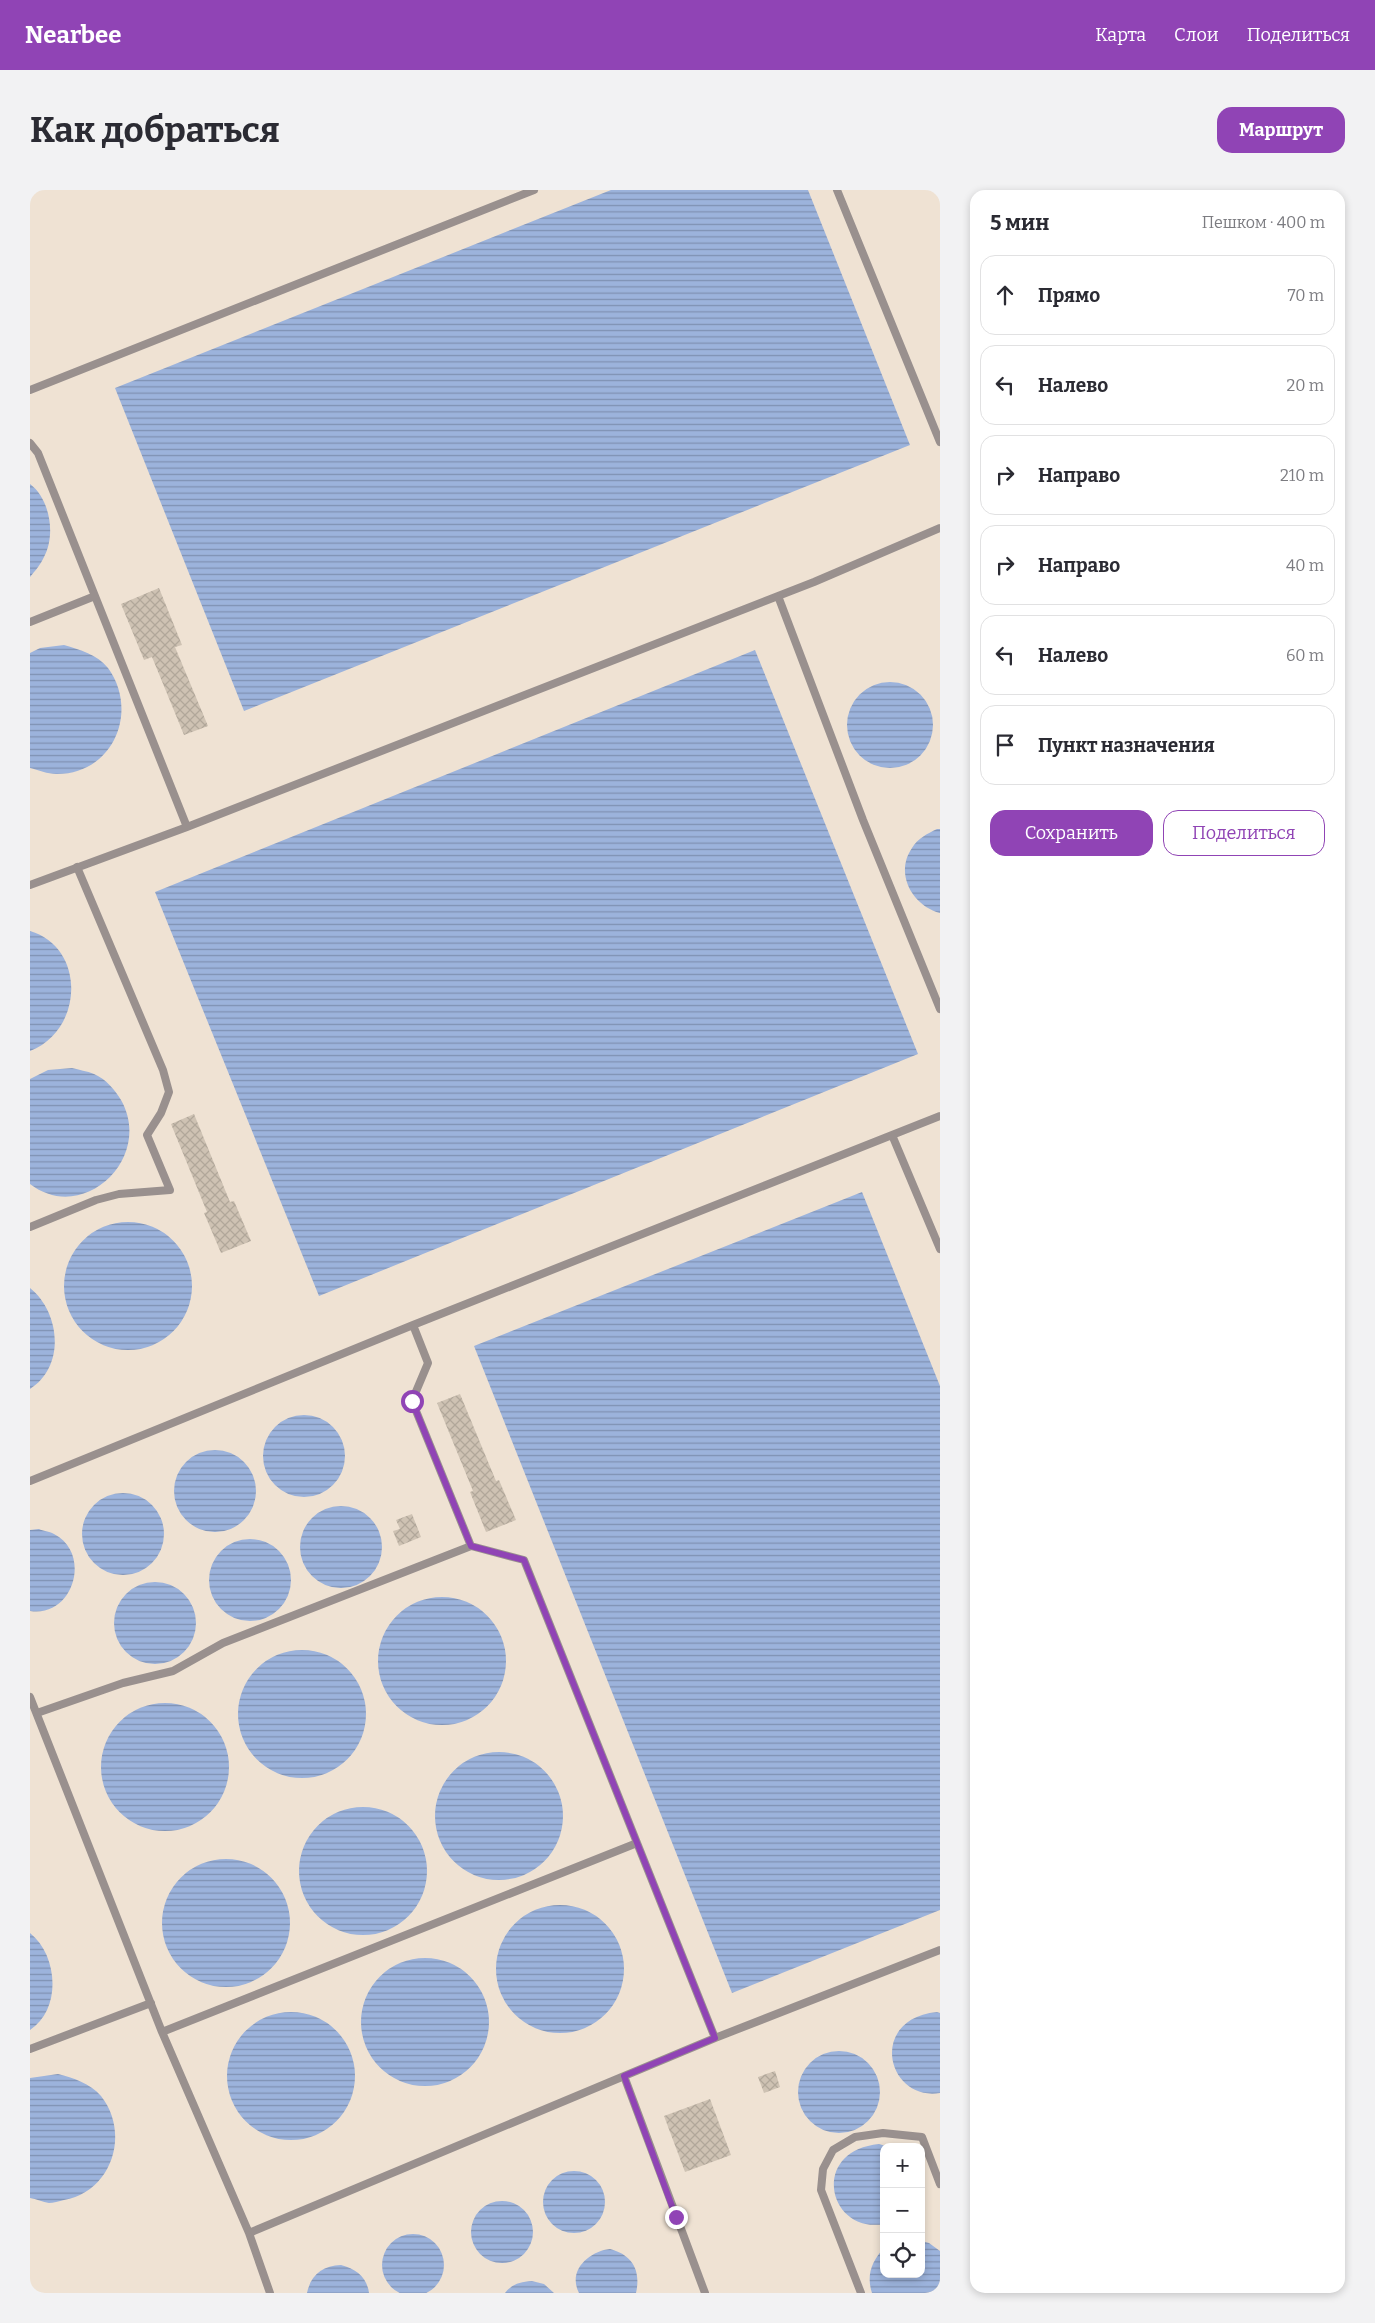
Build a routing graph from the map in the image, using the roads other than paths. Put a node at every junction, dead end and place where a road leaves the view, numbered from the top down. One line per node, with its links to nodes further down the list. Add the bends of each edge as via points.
1 (534, 190): 3 (lane)
2 (838, 190): 4 (lane)
3 (30, 390)
4 (940, 442)
5 (30, 443): 7 (lane, via 38,453)
6 (940, 528): 8 (lane)
7 (95, 596): 9 (lane); 10 (lane)
8 (778, 596): 10 (lane); 13 (lane, via 863,820)
9 (30, 622)
10 (187, 827): 11 (lane)
11 (77, 867): 12 (lane); 16 (lane, via 163,1070 169,1092 147,1135 170,1190 119,1194 96,1200)
12 (30, 885)
13 (940, 1008)
14 (940, 1116): 15 (lane)
15 (892, 1135): 17 (lane); 18 (lane)
16 (30, 1228)
17 (940, 1249)
18 (413, 1325): 19 (lane); 20 (lane, via 428,1363 412,1401)
19 (30, 1481)
20 (471, 1546): 22 (lane, via 223,1643 173,1671 123,1683); 23 (lane, via 524,1560)
21 (30, 1697): 22 (lane)
22 (37, 1713): 25 (lane)
23 (637, 1842): 26 (lane); 27 (lane)
24 (940, 1950): 27 (lane)
25 (151, 2003): 26 (lane); 28 (lane)
26 (162, 2032): 31 (lane)
27 (715, 2038): 29 (lane)
28 (30, 2049)
29 (624, 2076): 31 (lane); 33 (lane)
30 (940, 2184): 34 (lane, via 922,2137 883,2133 855,2137 833,2150 823,2169 821,2190)
31 (249, 2233): 32 (lane)
32 (270, 2293)
33 (705, 2293)
34 (861, 2293)

